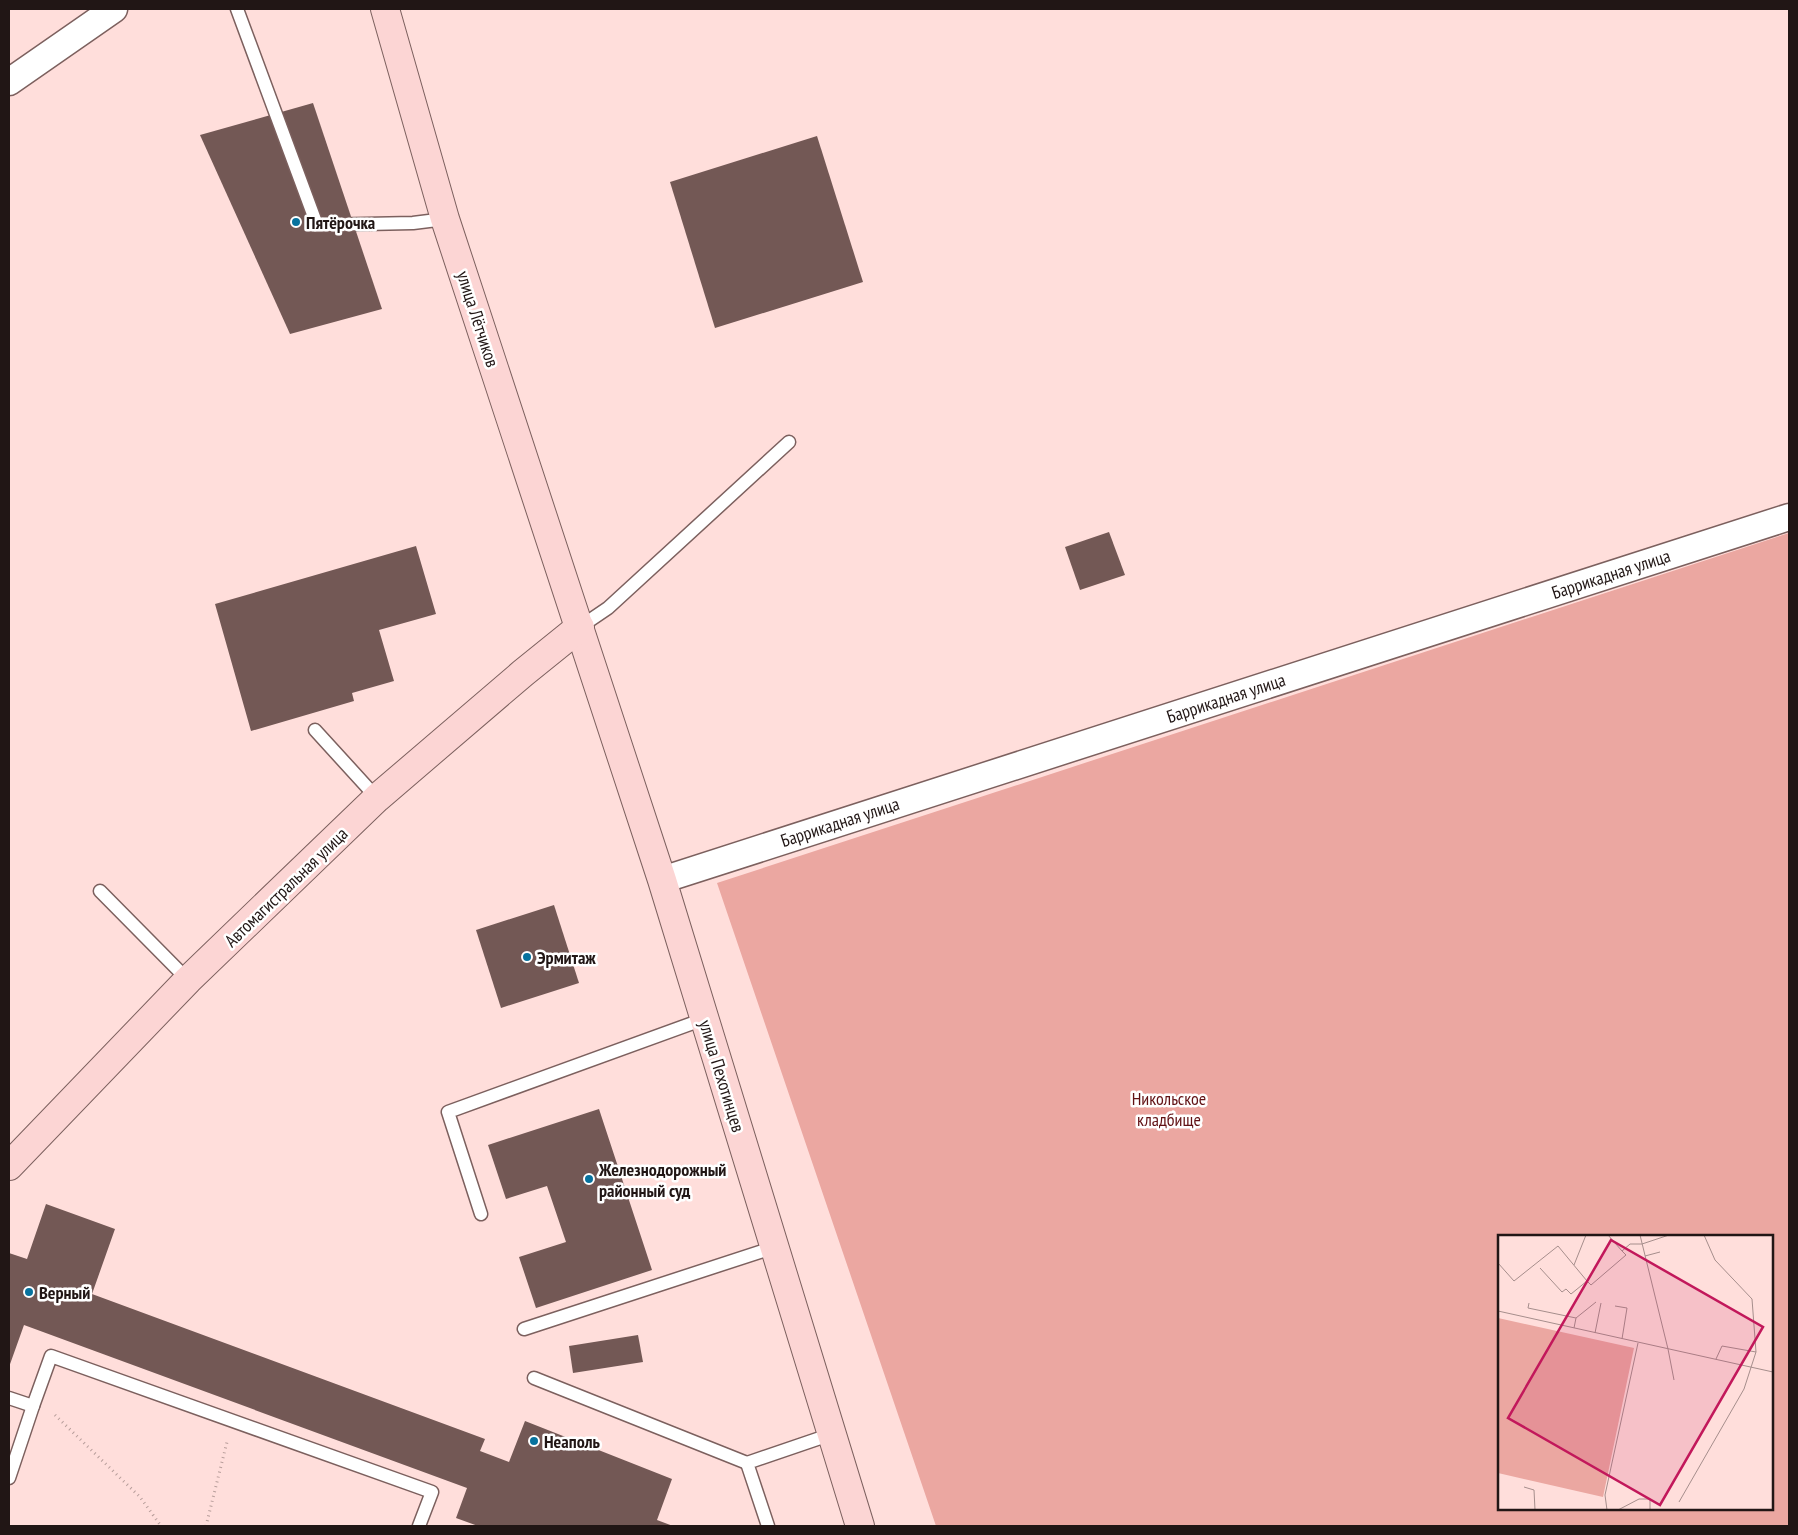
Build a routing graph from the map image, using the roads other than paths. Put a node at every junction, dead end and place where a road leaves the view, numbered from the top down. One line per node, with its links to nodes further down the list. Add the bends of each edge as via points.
1 (114, 9): 4 (street)
2 (237, 9): 5 (lane, via 317,225)
3 (385, 9): 5 (main road, улица Лётчиков)
4 (9, 82)
5 (445, 219): 8 (main road, улица Лётчиков)
6 (789, 442): 8 (lane, via 608,608)
7 (1789, 517): 11 (street, Баррикадная улица)
8 (580, 627): 10 (main road, Автомагистральная улица); 11 (main road, улица Пехотинцев)
9 (315, 730): 10 (lane)
10 (377, 798): 13 (main road, Автомагистральная улица)
11 (662, 880): 14 (main road, улица Пехотинцев)
12 (100, 891): 13 (lane)
13 (188, 980): 15 (main road, Автомагистральная улица)
14 (704, 1019): 16 (lane, via 448,1112); 17 (main road, улица Пехотинцев)
15 (9, 1166)
16 (481, 1214)
17 (775, 1247): 18 (lane); 22 (main road, улица Пехотинцев)
18 (524, 1329)
19 (534, 1378): 23 (lane)
20 (9, 1398): 21 (lane)
21 (35, 1401): 24 (lane); 25 (lane, via 51,1356 432,1492)
22 (832, 1434): 23 (lane); 27 (main road, улица Пехотинцев)
23 (747, 1463): 26 (lane)
24 (9, 1478)
25 (419, 1526)
26 (768, 1526)
27 (860, 1526)

